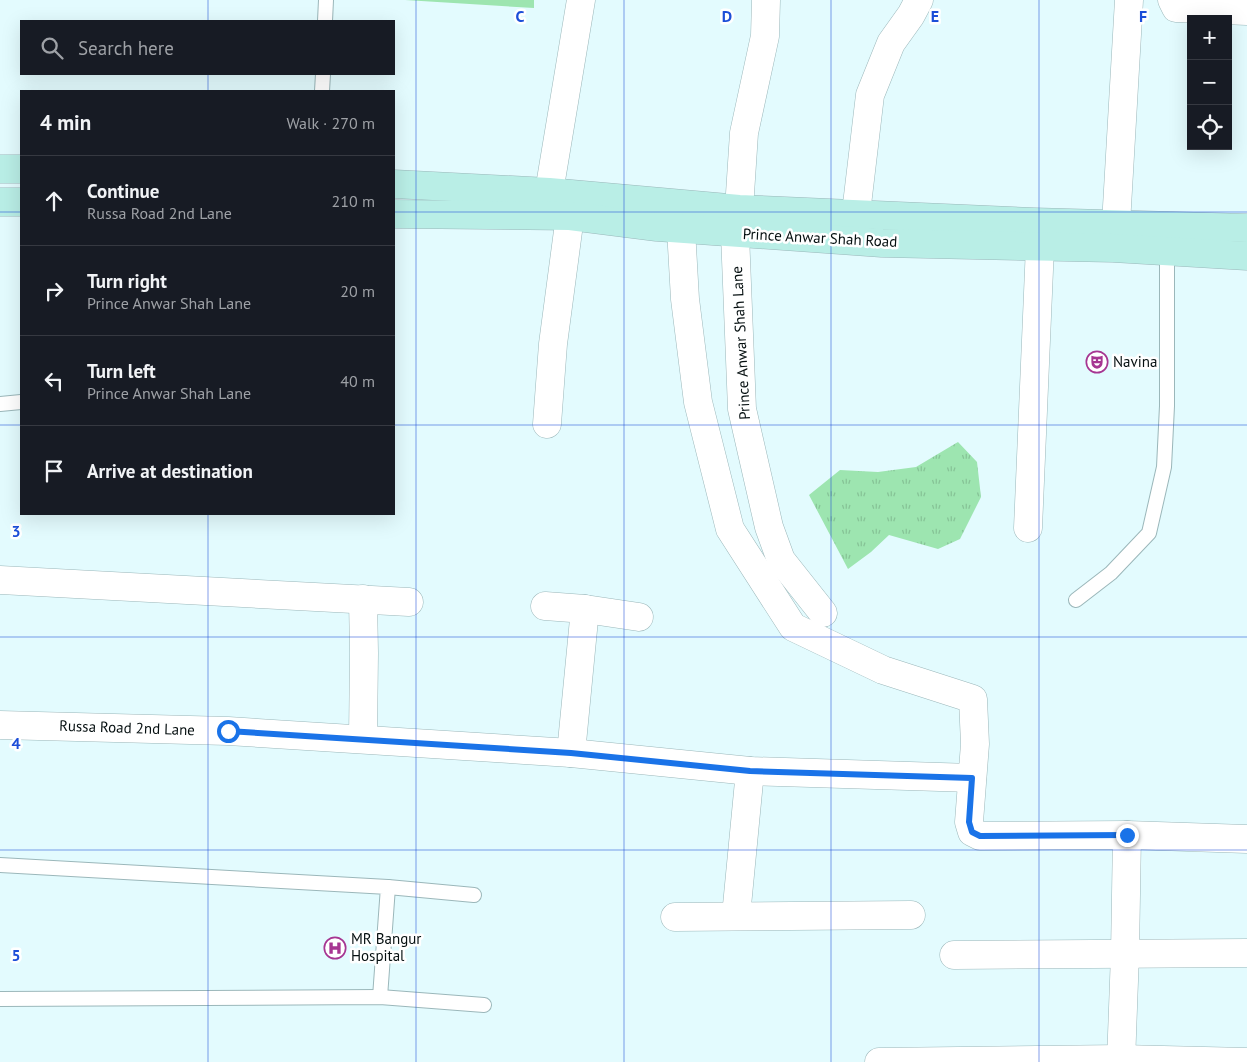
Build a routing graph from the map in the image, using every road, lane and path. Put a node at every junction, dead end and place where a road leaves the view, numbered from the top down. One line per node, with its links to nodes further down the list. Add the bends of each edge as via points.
1 (326, 0): 8 (lane)
2 (581, 0): 14 (street)
3 (766, 0): 20 (street, Prince Anwar Shah Lane, via 765,36 744,133)
4 (919, 0): 17 (street, via 891,43 870,95)
5 (1129, 0): 21 (street)
6 (1172, 0): 7 (street, via 1176,8)
7 (1247, 11)
8 (325, 20)
9 (323, 75): 10 (lane)
10 (322, 90)
11 (0, 169): 12 (main road)
12 (20, 169)
13 (395, 184): 14 (main road, Prince Anwar Shah Road)
14 (549, 192): 20 (main road, Prince Anwar Shah Road)
15 (0, 202): 16 (main road)
16 (20, 202)
17 (856, 213): 20 (main road, Prince Anwar Shah Road); 21 (main road, Prince Anwar Shah Road)
18 (395, 214): 19 (main road, Prince Anwar Shah Road)
19 (570, 216): 23 (main road, Prince Anwar Shah Road); 29 (street, via 553,344)
20 (737, 221): 23 (main road, Prince Anwar Shah Road); 24 (main road, Prince Anwar Shah Road, via 882,243); 37 (street, Prince Anwar Shah Lane, via 742,409 764,509 781,560)
21 (1116, 224): 22 (main road, Prince Anwar Shah Road)
22 (1247, 228)
23 (681, 229): 43 (street, via 685,300 698,402 730,530 794,627 883,670 973,699 975,744)
24 (1040, 246): 25 (main road, Prince Anwar Shah Road); 30 (street)
25 (1167, 250): 26 (main road, Prince Anwar Shah Road); 33 (lane, via 1164,467 1150,533 1110,573)
26 (1247, 256)
27 (20, 402): 28 (lane)
28 (0, 404)
29 (547, 424)
30 (1028, 528)
31 (0, 580): 32 (street)
32 (363, 599): 34 (street); 40 (street)
33 (1076, 600)
34 (409, 602)
35 (545, 606): 36 (street)
36 (585, 609): 38 (street); 41 (street)
37 (823, 613)
38 (639, 617)
39 (0, 725): 40 (street, Russa Road 2nd Lane, via 228,731)
40 (363, 740): 41 (street, Russa Road 2nd Lane)
41 (571, 753): 42 (street, Russa Road 2nd Lane)
42 (750, 771): 43 (street, Russa Road 2nd Lane); 50 (street)
43 (972, 778): 44 (street, via 969,822 972,832 980,836)
44 (1127, 835): 45 (street); 53 (street)
45 (1247, 839)
46 (0, 865): 47 (lane)
47 (388, 887): 48 (lane); 55 (lane)
48 (474, 895)
49 (911, 914): 50 (street)
50 (736, 916): 51 (street)
51 (676, 917)
52 (1247, 953): 53 (street)
53 (1125, 954): 54 (street); 58 (street)
54 (954, 955)
55 (380, 997): 56 (lane); 57 (lane)
56 (0, 999)
57 (484, 1005)
58 (1121, 1060): 59 (street); 60 (street)
59 (879, 1062)
60 (1247, 1062)

